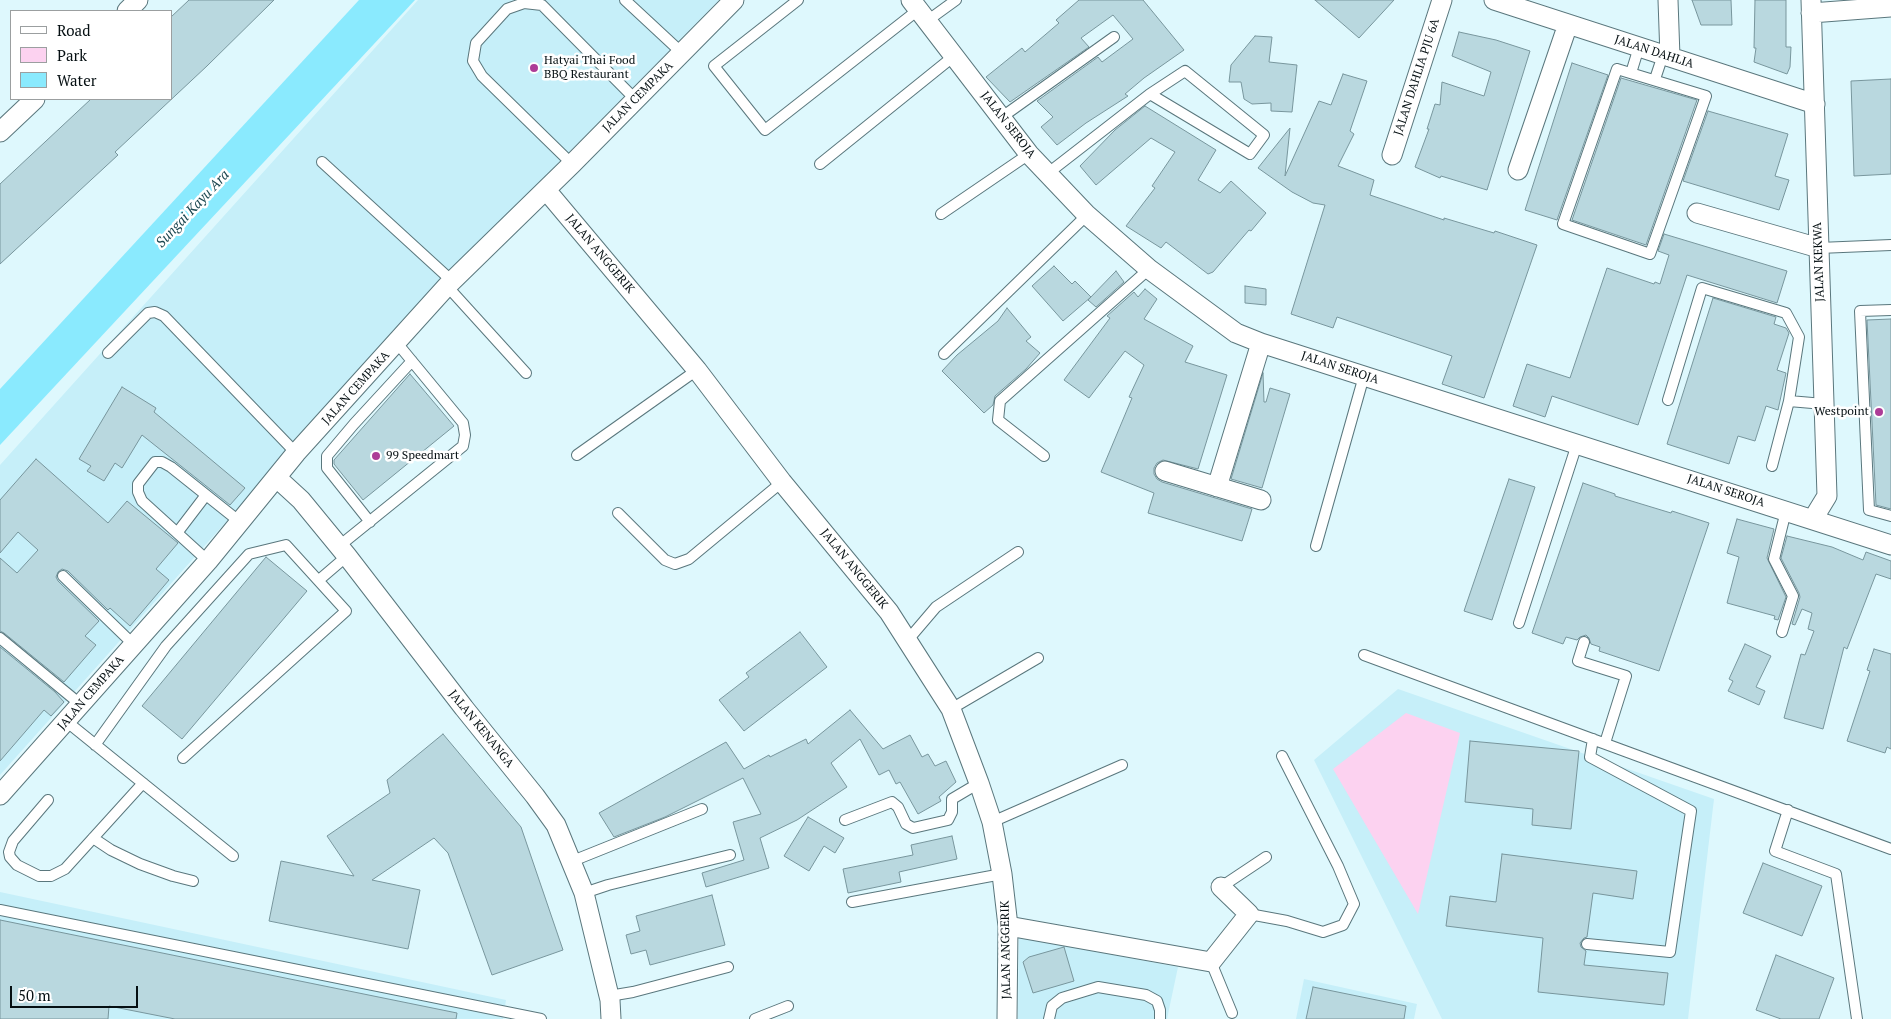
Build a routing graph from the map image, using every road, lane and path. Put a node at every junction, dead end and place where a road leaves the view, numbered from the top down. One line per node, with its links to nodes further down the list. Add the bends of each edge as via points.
1 (138, 0): 11 (street)
2 (624, 0): 16 (lane)
3 (734, 0): 16 (street, JALAN CEMPAKA)
4 (798, 0): 12 (lane, via 714,66 765,130)
5 (956, 0): 12 (lane)
6 (1442, 0): 28 (street, JALAN DAHLIA PJU 6A)
7 (1494, 0): 13 (street, JALAN DAHLIA)
8 (1668, 0): 18 (street)
9 (1811, 6): 10 (street); 24 (street, JALAN KEKWA)
10 (1891, 7)
11 (128, 10)
12 (919, 10): 17 (street, JALAN SEROJA)
13 (1568, 24): 15 (street, JALAN DAHLIA); 32 (street)
14 (1114, 38): 25 (lane)
15 (1639, 47): 18 (street, JALAN DAHLIA); 19 (lane)
16 (682, 53): 23 (street, JALAN CEMPAKA)
17 (954, 56): 25 (street, JALAN SEROJA); 31 (lane)
18 (1667, 56): 20 (lane); 24 (street, JALAN DAHLIA)
19 (1631, 73): 20 (lane); 20 (lane, via 1617,69 1563,224 1650,254 1706,96)
20 (1655, 80)
21 (1150, 94): 21 (lane, via 1185,71 1264,135 1250,154); 33 (lane)
22 (34, 100): 26 (street)
23 (636, 100): 30 (street, JALAN CEMPAKA); 30 (lane, via 542,5 524,3 507,9 476,43 473,61 482,76)
24 (1814, 104): 39 (street, JALAN KEKWA)
25 (1002, 117): 27 (street, JALAN SEROJA)
26 (0, 132)
27 (1029, 154): 33 (street, JALAN SEROJA); 36 (lane)
28 (1392, 155)
29 (322, 162): 41 (lane)
30 (572, 164): 34 (street, JALAN CEMPAKA)
31 (820, 164)
32 (1518, 170)
33 (1047, 174): 37 (street, JALAN SEROJA)
34 (546, 190): 41 (street, JALAN CEMPAKA); 48 (street, JALAN ANGGERIK)
35 (1697, 213): 39 (street)
36 (941, 214)
37 (1087, 215): 40 (street, JALAN SEROJA); 46 (lane)
38 (1891, 245): 39 (lane)
39 (1819, 248): 53 (street, JALAN KEKWA)
40 (1149, 270): 44 (street, JALAN SEROJA, via 1236,332); 57 (lane, via 1000,401 998,420)
41 (450, 284): 43 (street, JALAN CEMPAKA); 49 (lane)
42 (1891, 310): 67 (lane, via 1860,311 1869,510)
43 (398, 343): 47 (lane); 55 (street, JALAN CEMPAKA)
44 (1261, 343): 50 (street, JALAN SEROJA); 62 (street)
45 (108, 354): 55 (lane, via 148,313 164,316)
46 (944, 354)
47 (412, 361): 70 (lane, via 327,456 327,468); 70 (lane, via 463,422 463,446)
48 (697, 370): 56 (lane); 61 (street, JALAN ANGGERIK)
49 (526, 373)
50 (1364, 376): 54 (street, JALAN SEROJA); 73 (lane)
51 (1668, 400): 52 (lane, via 1702,288 1786,313 1798,337)
52 (1789, 401): 53 (lane); 58 (lane)
53 (1824, 404): 68 (street, JALAN KEKWA, via 1827,496)
54 (1577, 444): 65 (street, JALAN SEROJA); 79 (lane)
55 (296, 453): 60 (street, JALAN CEMPAKA)
56 (577, 455)
57 (1044, 456)
58 (1772, 466)
59 (1165, 471): 62 (street)
60 (277, 478): 69 (street, JALAN CEMPAKA); 74 (street, JALAN KENANGA, via 301,500)
61 (782, 482): 66 (lane, via 689,558 675,564 665,560); 82 (street, JALAN ANGGERIK, via 889,612)
62 (1217, 487): 64 (street)
63 (206, 495): 69 (lane); 71 (lane); 71 (lane, via 162,462 155,462 138,484 142,501)
64 (1261, 500)
65 (1786, 511): 68 (street, JALAN SEROJA); 80 (lane, via 1774,559 1793,596)
66 (618, 513)
67 (1891, 516)
68 (1813, 519): 72 (street, JALAN SEROJA)
69 (240, 522): 76 (street, JALAN CEMPAKA)
70 (370, 522): 74 (lane)
71 (177, 533): 76 (lane)
72 (1891, 545)
73 (1316, 546)
74 (342, 552): 78 (lane); 109 (street, JALAN KENANGA, via 535,796 556,825)
75 (1018, 552): 82 (lane, via 936,607)
76 (208, 561): 84 (street, JALAN CEMPAKA)
77 (63, 576): 84 (lane)
78 (319, 580): 92 (lane, via 286,545 249,554 166,646); 94 (lane, via 346,611)
79 (1519, 624)
80 (1782, 632)
81 (0, 638): 87 (lane)
82 (907, 641): 88 (street, JALAN ANGGERIK)
83 (1584, 642): 91 (lane, via 1578,661 1626,676)
84 (134, 644): 87 (street, JALAN CEMPAKA)
85 (1364, 655): 90 (lane)
86 (1038, 658): 88 (lane)
87 (80, 704): 89 (street, JALAN CEMPAKA)
88 (951, 709): 97 (street, JALAN ANGGERIK)
89 (66, 721): 92 (lane); 98 (street, JALAN CEMPAKA)
90 (1593, 739): 91 (lane); 118 (lane, via 1590,757 1691,811 1670,952)
91 (1605, 743): 101 (lane)
92 (95, 745): 96 (lane)
93 (1282, 756): 116 (lane, via 1354,904 1343,925 1323,932)
94 (183, 758)
95 (1122, 765): 103 (lane)
96 (143, 783): 104 (lane); 107 (lane)
97 (979, 783): 102 (lane, via 952,799 948,820 913,828 906,824 892,802); 103 (street, JALAN ANGGERIK)
98 (3, 786)
99 (48, 800): 104 (lane, via 13,841 9,852 17,865 39,876 51,876 65,869)
100 (702, 809): 109 (lane)
101 (1788, 810): 105 (lane); 131 (lane, via 1775,851 1836,874)
102 (845, 820)
103 (992, 822): 110 (street, JALAN ANGGERIK)
104 (93, 838): 111 (lane, via 140,864)
105 (1891, 849)
106 (730, 855): 113 (lane)
107 (233, 856)
108 (1266, 857): 112 (lane)
109 (570, 862): 113 (street, JALAN KENANGA)
110 (1002, 874): 114 (lane); 117 (street, JALAN ANGGERIK)
111 (193, 880)
112 (1221, 887): 116 (street)
113 (584, 893): 121 (street, JALAN KENANGA)
114 (852, 902)
115 (0, 910): 123 (lane)
116 (1249, 914): 119 (street)
117 (1008, 926): 119 (street); 128 (street, JALAN ANGGERIK)
118 (1587, 944)
119 (1211, 962): 124 (lane)
120 (728, 967): 121 (lane)
121 (609, 996): 126 (street, JALAN KENANGA)
122 (788, 1006): 127 (lane)
123 (489, 1014): 125 (lane)
124 (1232, 1014)
125 (541, 1019)
126 (611, 1019)
127 (755, 1019)
128 (1007, 1019)
129 (1050, 1019): 130 (lane, via 1052,1006 1062,998 1098,987 1146,995 1157,1001)
130 (1160, 1019)
131 (1857, 1019)

